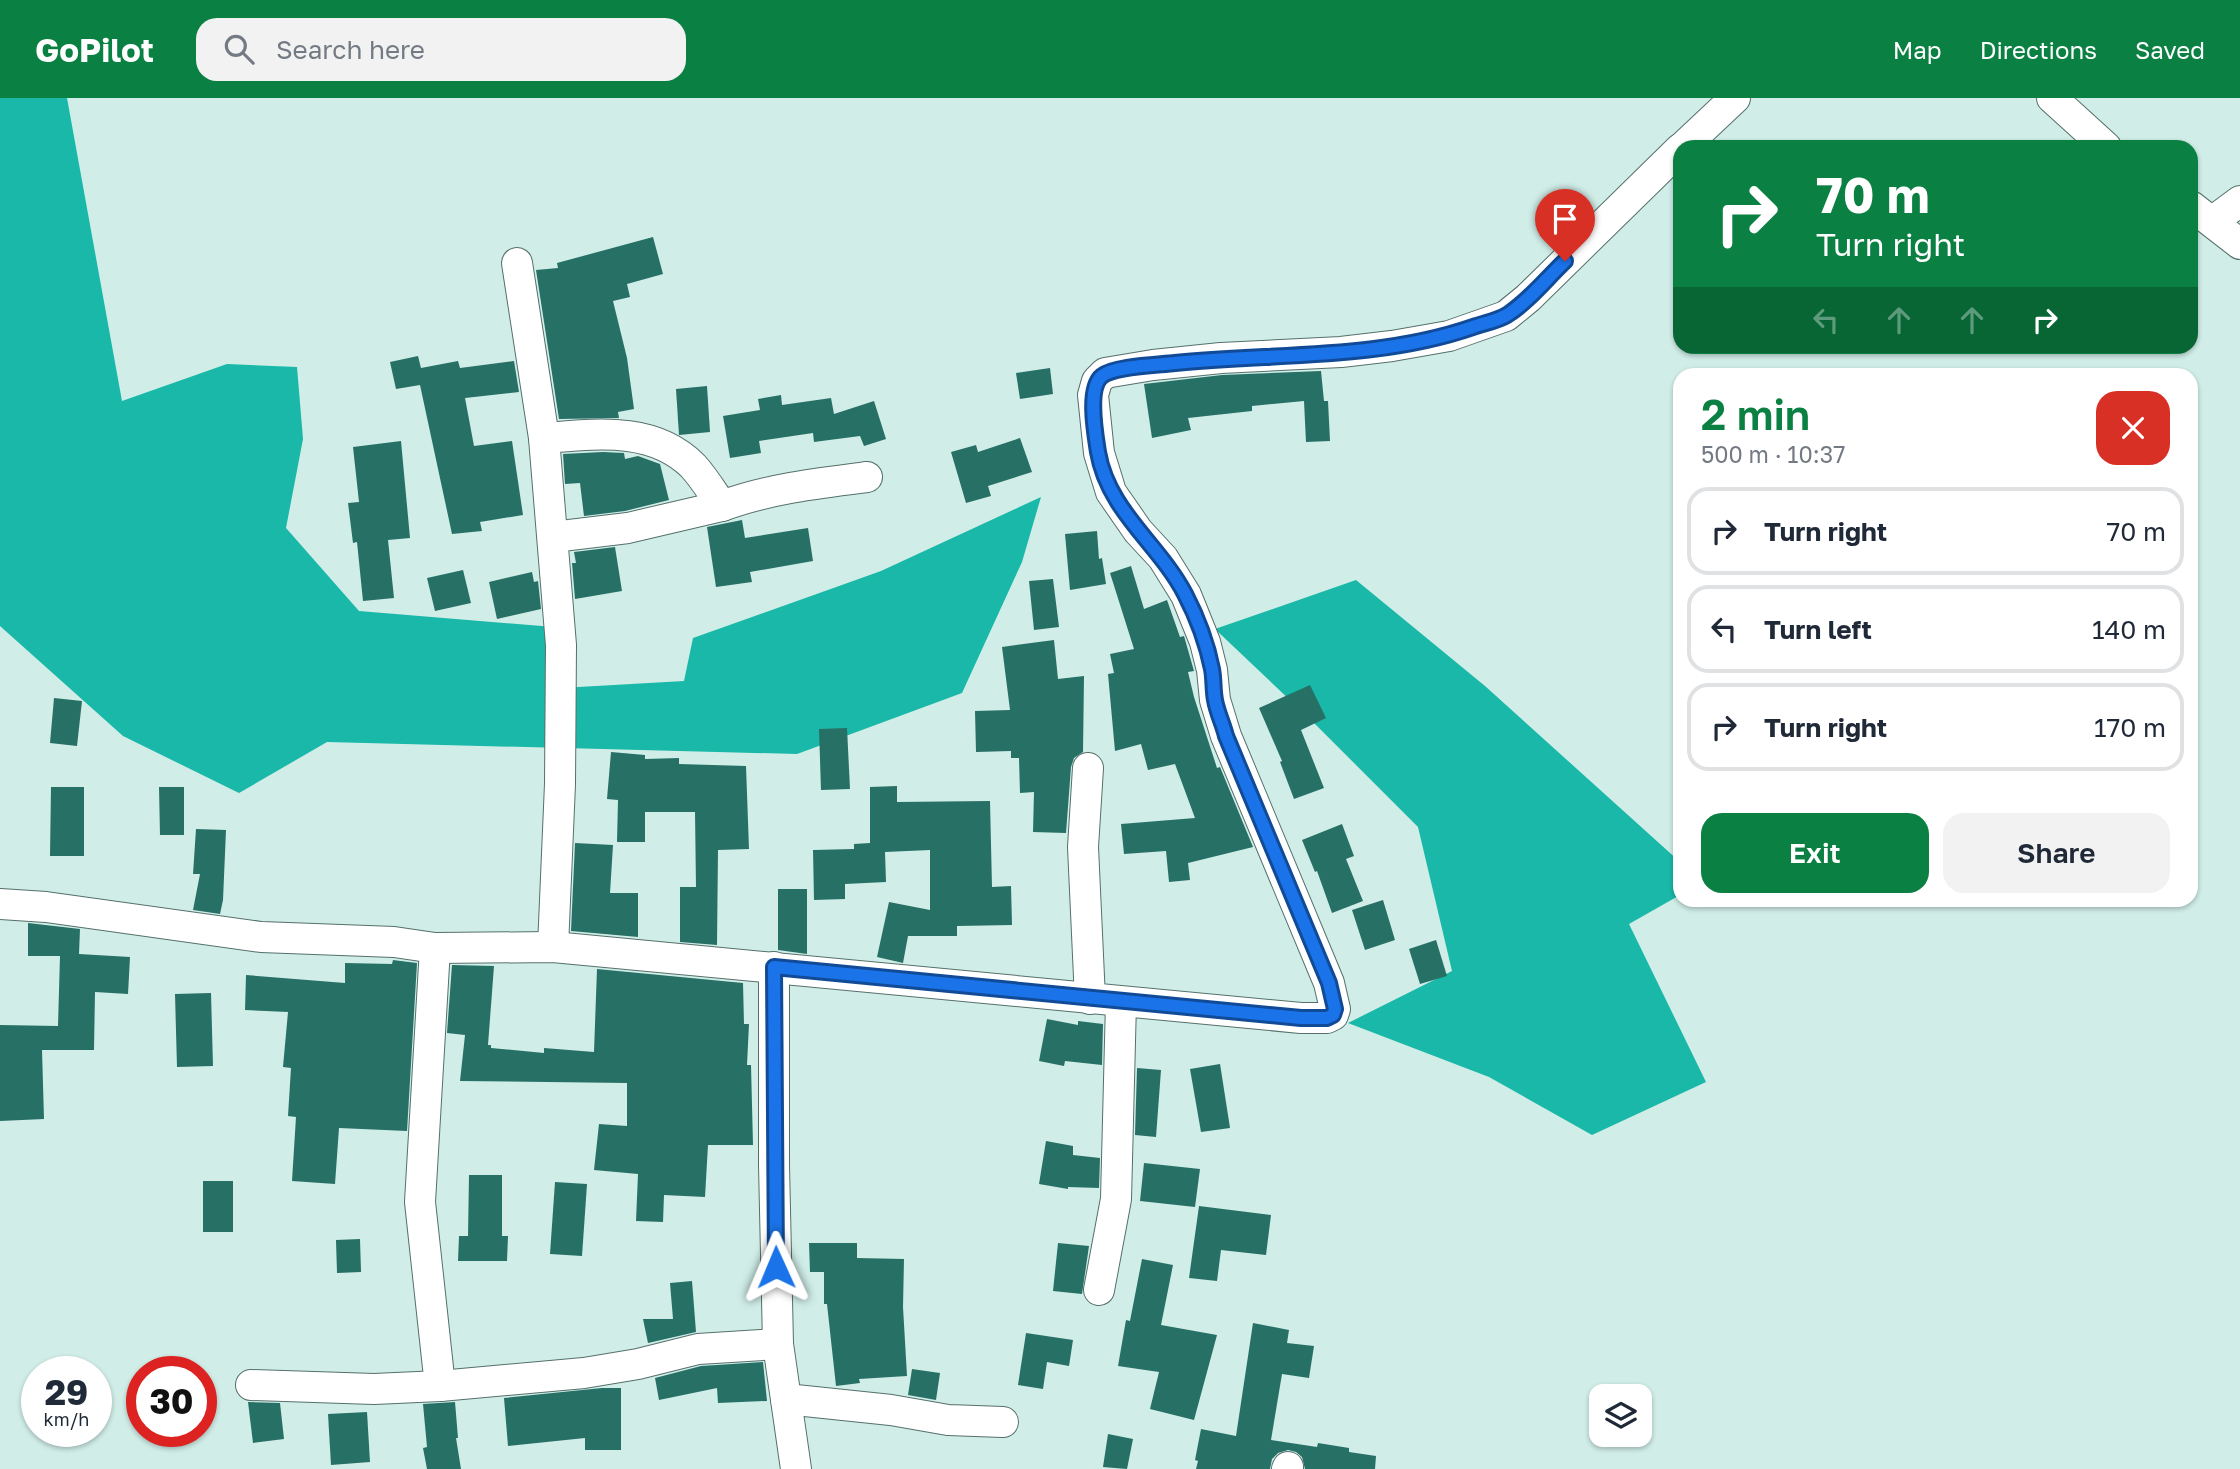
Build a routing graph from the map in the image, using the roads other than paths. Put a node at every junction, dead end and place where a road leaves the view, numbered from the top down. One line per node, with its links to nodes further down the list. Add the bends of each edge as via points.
1 (1735, 98): 3 (street)
2 (2052, 98): 4 (street)
3 (1690, 140)
4 (2098, 140)
5 (1673, 156): 20 (street, via 1506,316 1449,335 1392,346 1153,365 1105,373 1097,381 1093,395 1098,453 1111,492 1186,595 1205,642 1226,736 1329,983 1335,1009 1327,1018 1301,1018)
6 (2240, 201): 7 (street)
7 (2202, 213): 8 (street)
8 (2240, 244)
9 (517, 263): 10 (street)
10 (544, 438): 12 (street, via 606,434 645,438 674,450); 13 (street)
11 (867, 477): 12 (street, via 773,491)
12 (722, 506): 13 (street, via 628,528)
13 (553, 537): 16 (street, via 561,645)
14 (1088, 768): 19 (street, via 1083,847)
15 (0, 904): 17 (street, via 261,937)
16 (553, 947): 17 (street); 18 (street)
17 (435, 948): 24 (street, via 420,1202)
18 (774, 967): 19 (street); 22 (street)
19 (1090, 999): 20 (street)
20 (1121, 1002): 21 (street, via 1116,1199)
21 (1099, 1290)
22 (778, 1344): 24 (street, via 698,1349 584,1373); 25 (street)
23 (251, 1385): 24 (street)
24 (440, 1386)
25 (786, 1399): 26 (street, via 948,1420); 27 (street)
26 (1003, 1422)
27 (796, 1469)

